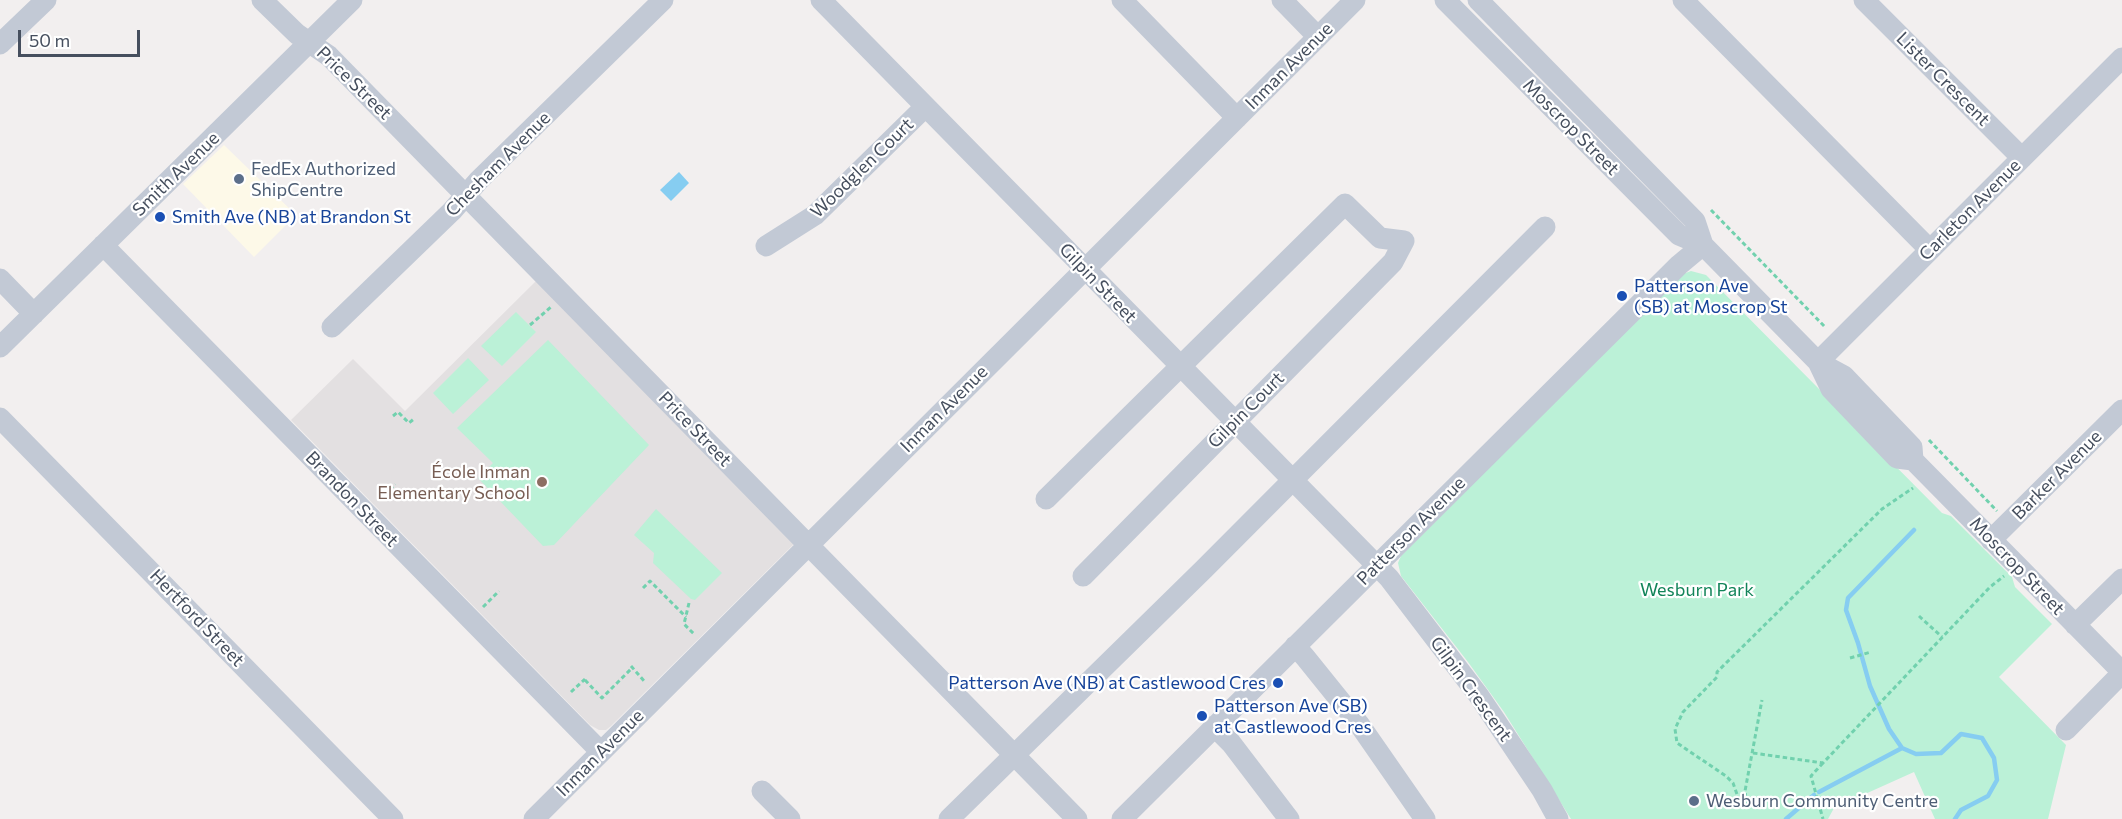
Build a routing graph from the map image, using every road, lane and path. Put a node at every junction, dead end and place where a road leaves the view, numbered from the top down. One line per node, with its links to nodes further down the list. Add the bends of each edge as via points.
1 (46, 0): 15 (street)
2 (262, 0): 14 (street, Price Street, via 297,34)
3 (352, 0): 14 (street, Smith Avenue)
4 (663, 0): 20 (street, Chesham Avenue)
5 (821, 0): 17 (street, Gilpin Street)
6 (1122, 0): 18 (street)
7 (1282, 0): 13 (street)
8 (1355, 0): 13 (street, Inman Avenue)
9 (1445, 0): 23 (street, Moscrop Street, via 1679,235)
10 (1478, 0): 23 (street, Moscrop Street, via 1695,221)
11 (1683, 0): 25 (street)
12 (1864, 0): 19 (street, Lister Crescent)
13 (1318, 37): 18 (street, Inman Avenue)
14 (311, 42): 20 (street, Price Street); 22 (street, Smith Avenue)
15 (0, 44)
16 (2122, 58): 19 (street, Carleton Avenue)
17 (925, 107): 24 (street, Woodglen Court, via 815,215); 26 (street, Gilpin Street)
18 (1237, 118): 26 (street, Inman Avenue)
19 (2022, 158): 25 (street, Carleton Avenue)
20 (466, 196): 31 (street, Chesham Avenue); 46 (street, Price Street)
21 (1545, 227): 40 (street)
22 (103, 245): 29 (street, Smith Avenue); 67 (street, Brandon Street)
23 (1703, 245): 33 (street, Moscrop Street); 47 (street, Patterson Avenue)
24 (766, 246)
25 (1930, 250): 33 (street, Carleton Avenue)
26 (1084, 270): 34 (street, Gilpin Street); 46 (street, Inman Avenue)
27 (0, 279): 29 (street)
28 (554, 304): 30 (path)
29 (34, 314): 32 (street, Smith Avenue)
30 (530, 326)
31 (333, 327)
32 (0, 347)
33 (1818, 362): 45 (street, Moscrop Street, via 1844,376 1912,447 1913,460)
34 (1180, 366): 39 (street, Gilpin Street); 39 (street, Gilpin Court, via 1345,204 1380,238 1404,241 1394,262); 43 (street)
35 (2122, 410): 45 (street, Barker Avenue)
36 (393, 416): 38 (path, via 398,412 409,423)
37 (0, 418): 75 (street, Hertford Street)
38 (415, 418)
39 (1234, 422): 40 (street, Gilpin Street); 49 (street, Gilpin Court)
40 (1291, 481): 47 (street, Gilpin Street); 69 (street)
41 (394, 484): 44 (path)
42 (1913, 488): 73 (path, via 1882,509 1717,672 1718,677 1683,712 1675,729 1677,743 1733,783)
43 (1046, 500)
44 (376, 503)
45 (1991, 540): 55 (street, Moscrop Street)
46 (808, 545): 67 (street, Inman Avenue); 69 (street, Price Street)
47 (1376, 565): 58 (street, Patterson Avenue); 82 (street, Gilpin Crescent, via 1479,696)
48 (2008, 573): 57 (path)
49 (1083, 576)
50 (2122, 579): 55 (street)
51 (643, 588): 54 (path, via 650,581)
52 (689, 603): 54 (path)
53 (1919, 615): 57 (path)
54 (686, 617): 56 (path, via 684,624)
55 (2075, 625): 61 (street, Moscrop Street)
56 (690, 629)
57 (1942, 637): 70 (path)
58 (1295, 646): 65 (street, Patterson Avenue); 81 (street, via 1359,724)
59 (1870, 652): 60 (path)
60 (1850, 658)
61 (2122, 673): 66 (street)
62 (641, 677): 63 (path, via 631,667 602,698 585,680)
63 (571, 692)
64 (1762, 700): 68 (path)
65 (1214, 726): 74 (street, Patterson Avenue); 80 (street)
66 (2066, 730)
67 (601, 752): 76 (street, Inman Avenue)
68 (1753, 753): 70 (path); 72 (path, via 1745,791)
69 (1014, 754): 78 (street); 79 (street, Price Street)
70 (1823, 763): 83 (path, via 1811,776)
71 (762, 791): 77 (street)
72 (1748, 805)
73 (1742, 808)
74 (1136, 814)
75 (393, 819)
76 (534, 819)
77 (790, 819)
78 (949, 819)
79 (1077, 819)
80 (1289, 819)
81 (1425, 819)
82 (1558, 819)
83 (1823, 819)

